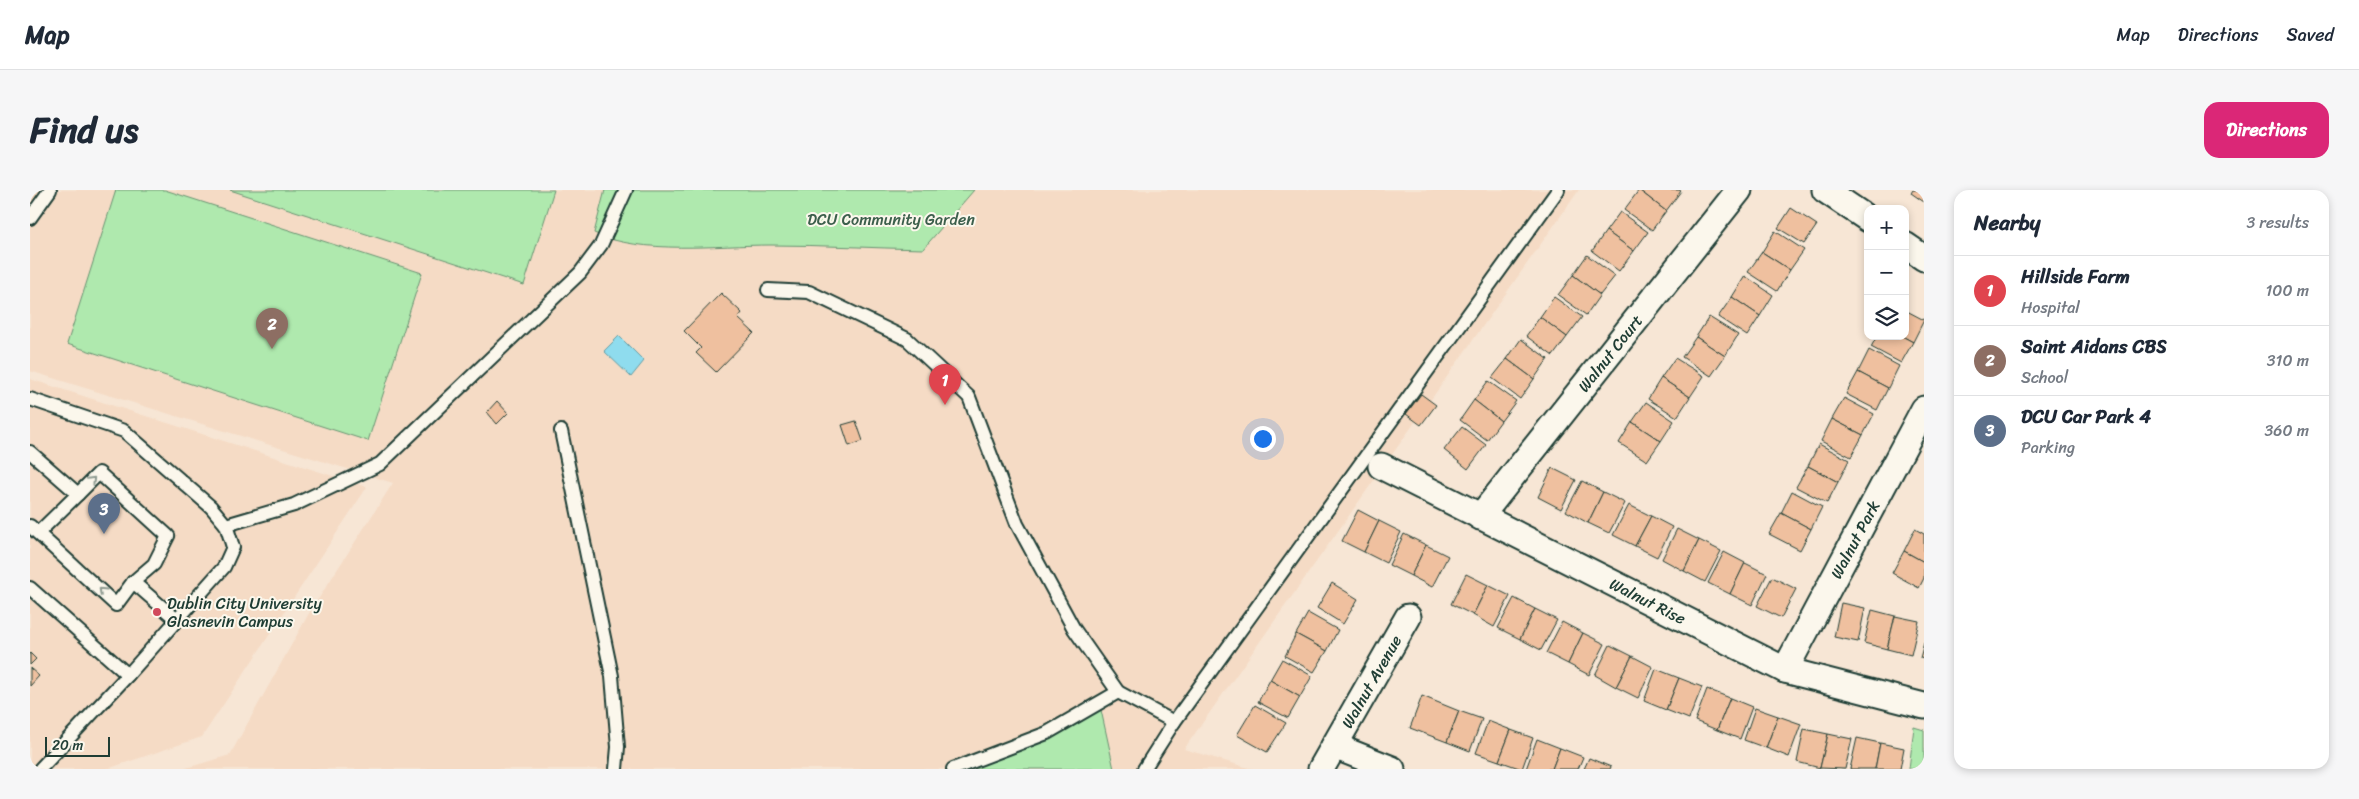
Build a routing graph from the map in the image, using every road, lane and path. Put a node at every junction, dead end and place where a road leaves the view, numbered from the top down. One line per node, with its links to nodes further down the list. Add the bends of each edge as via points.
1 (50, 190): 7 (lane)
2 (626, 190): 18 (lane, via 601,245 580,273 380,464 294,506)
3 (1558, 190): 28 (lane)
4 (1739, 190): 17 (street, Walnut Court)
5 (1825, 190): 6 (street)
6 (1864, 216)
7 (30, 218)
8 (1909, 248): 9 (street)
9 (1924, 258)
10 (768, 290): 26 (lane, via 809,292 907,340 969,397 1017,524 1074,629)
11 (30, 399): 18 (lane, via 124,431 211,507)
12 (1924, 408): 24 (street, Walnut Park)
13 (561, 431): 31 (lane, via 612,676 618,747)
14 (30, 452): 16 (lane)
15 (1381, 466): 17 (street, Walnut Rise)
16 (78, 494): 19 (lane); 20 (lane, one-way to 20, via 99,472 168,536 154,564)
17 (1480, 517): 24 (street, Walnut Rise)
18 (226, 525): 23 (lane, via 233,548 224,567)
19 (34, 529): 20 (lane, one-way to 19, via 116,605)
20 (133, 582): 23 (lane)
21 (30, 588): 25 (lane)
22 (1408, 617): 29 (street, Walnut Avenue)
23 (177, 620): 25 (lane)
24 (1784, 670): 27 (street, Walnut Rise)
25 (128, 675): 30 (lane)
26 (1118, 692): 28 (lane); 32 (lane, via 1047,732)
27 (1924, 706)
28 (1174, 722): 33 (lane)
29 (1334, 746): 34 (street, Walnut Avenue); 35 (street, Walnut Avenue)
30 (40, 769)
31 (616, 769)
32 (953, 769)
33 (1144, 769)
34 (1321, 769)
35 (1392, 769)

